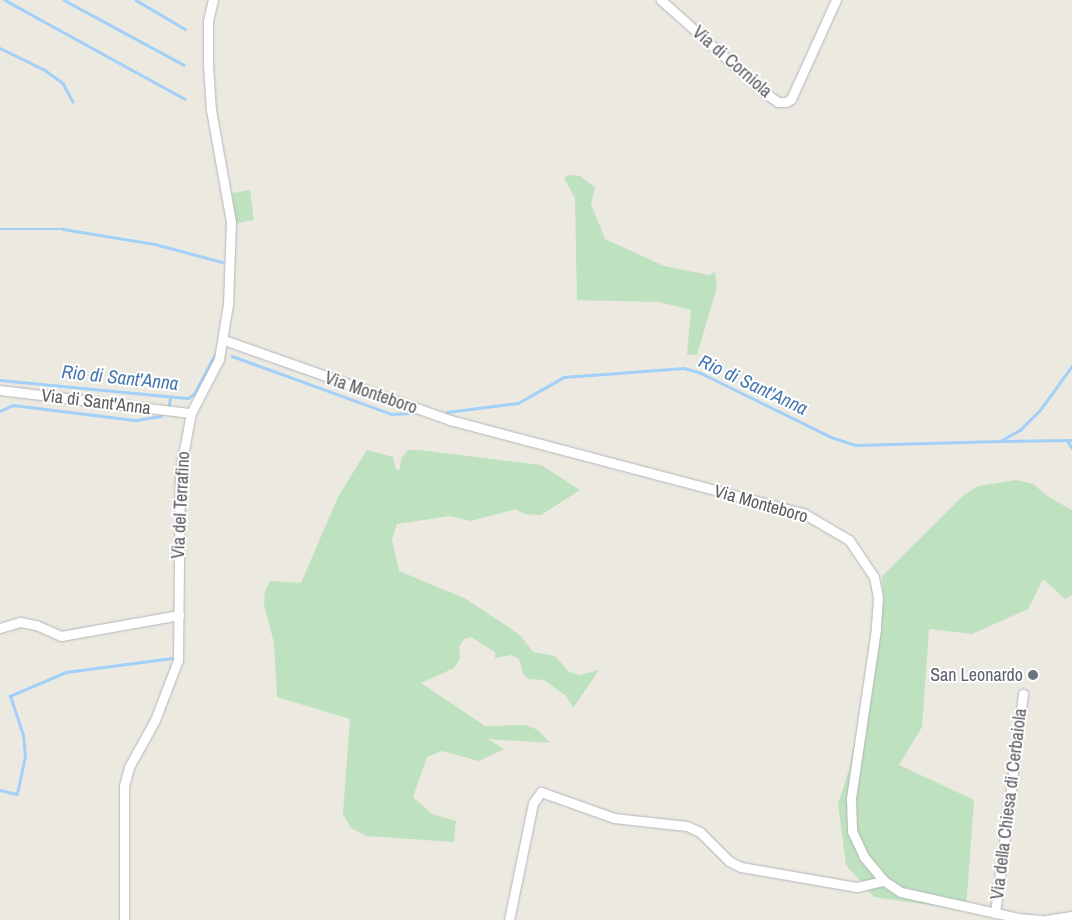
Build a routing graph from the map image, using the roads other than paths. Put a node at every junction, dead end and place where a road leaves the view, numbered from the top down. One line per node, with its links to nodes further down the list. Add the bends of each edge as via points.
1 (213, 0): 4 (street, Via del Terrafino, via 208,21 211,110 224,174 232,241)
2 (661, 0): 3 (street, Via di Corniola, via 764,92 778,102 786,102 791,99)
3 (836, 0)
4 (224, 340): 6 (street, Via del Terrafino, via 214,373); 10 (street, Via Monteboro, via 450,420 803,513 849,540 874,577 878,597 851,798 852,831 864,857)
5 (0, 390): 6 (street, Via di Sant'Anna)
6 (192, 413): 7 (street, Via del Terrafino, via 180,471)
7 (178, 615): 8 (street, via 61,636 20,622); 13 (street, Via del Terrafino, via 178,660 155,720 129,767 124,786)
8 (0, 628)
9 (1023, 694): 11 (street, Via della Chiesa di Cerbaiola)
10 (884, 881): 11 (street, Via Monteboro, via 921,899); 14 (street, via 857,887 741,867 729,861 700,832 687,826 614,818 542,792 533,803)
11 (995, 913): 15 (street, Via Monteboro)
12 (1072, 916): 16 (street)
13 (124, 920)
14 (509, 920)
15 (1041, 920)
16 (1046, 920)

